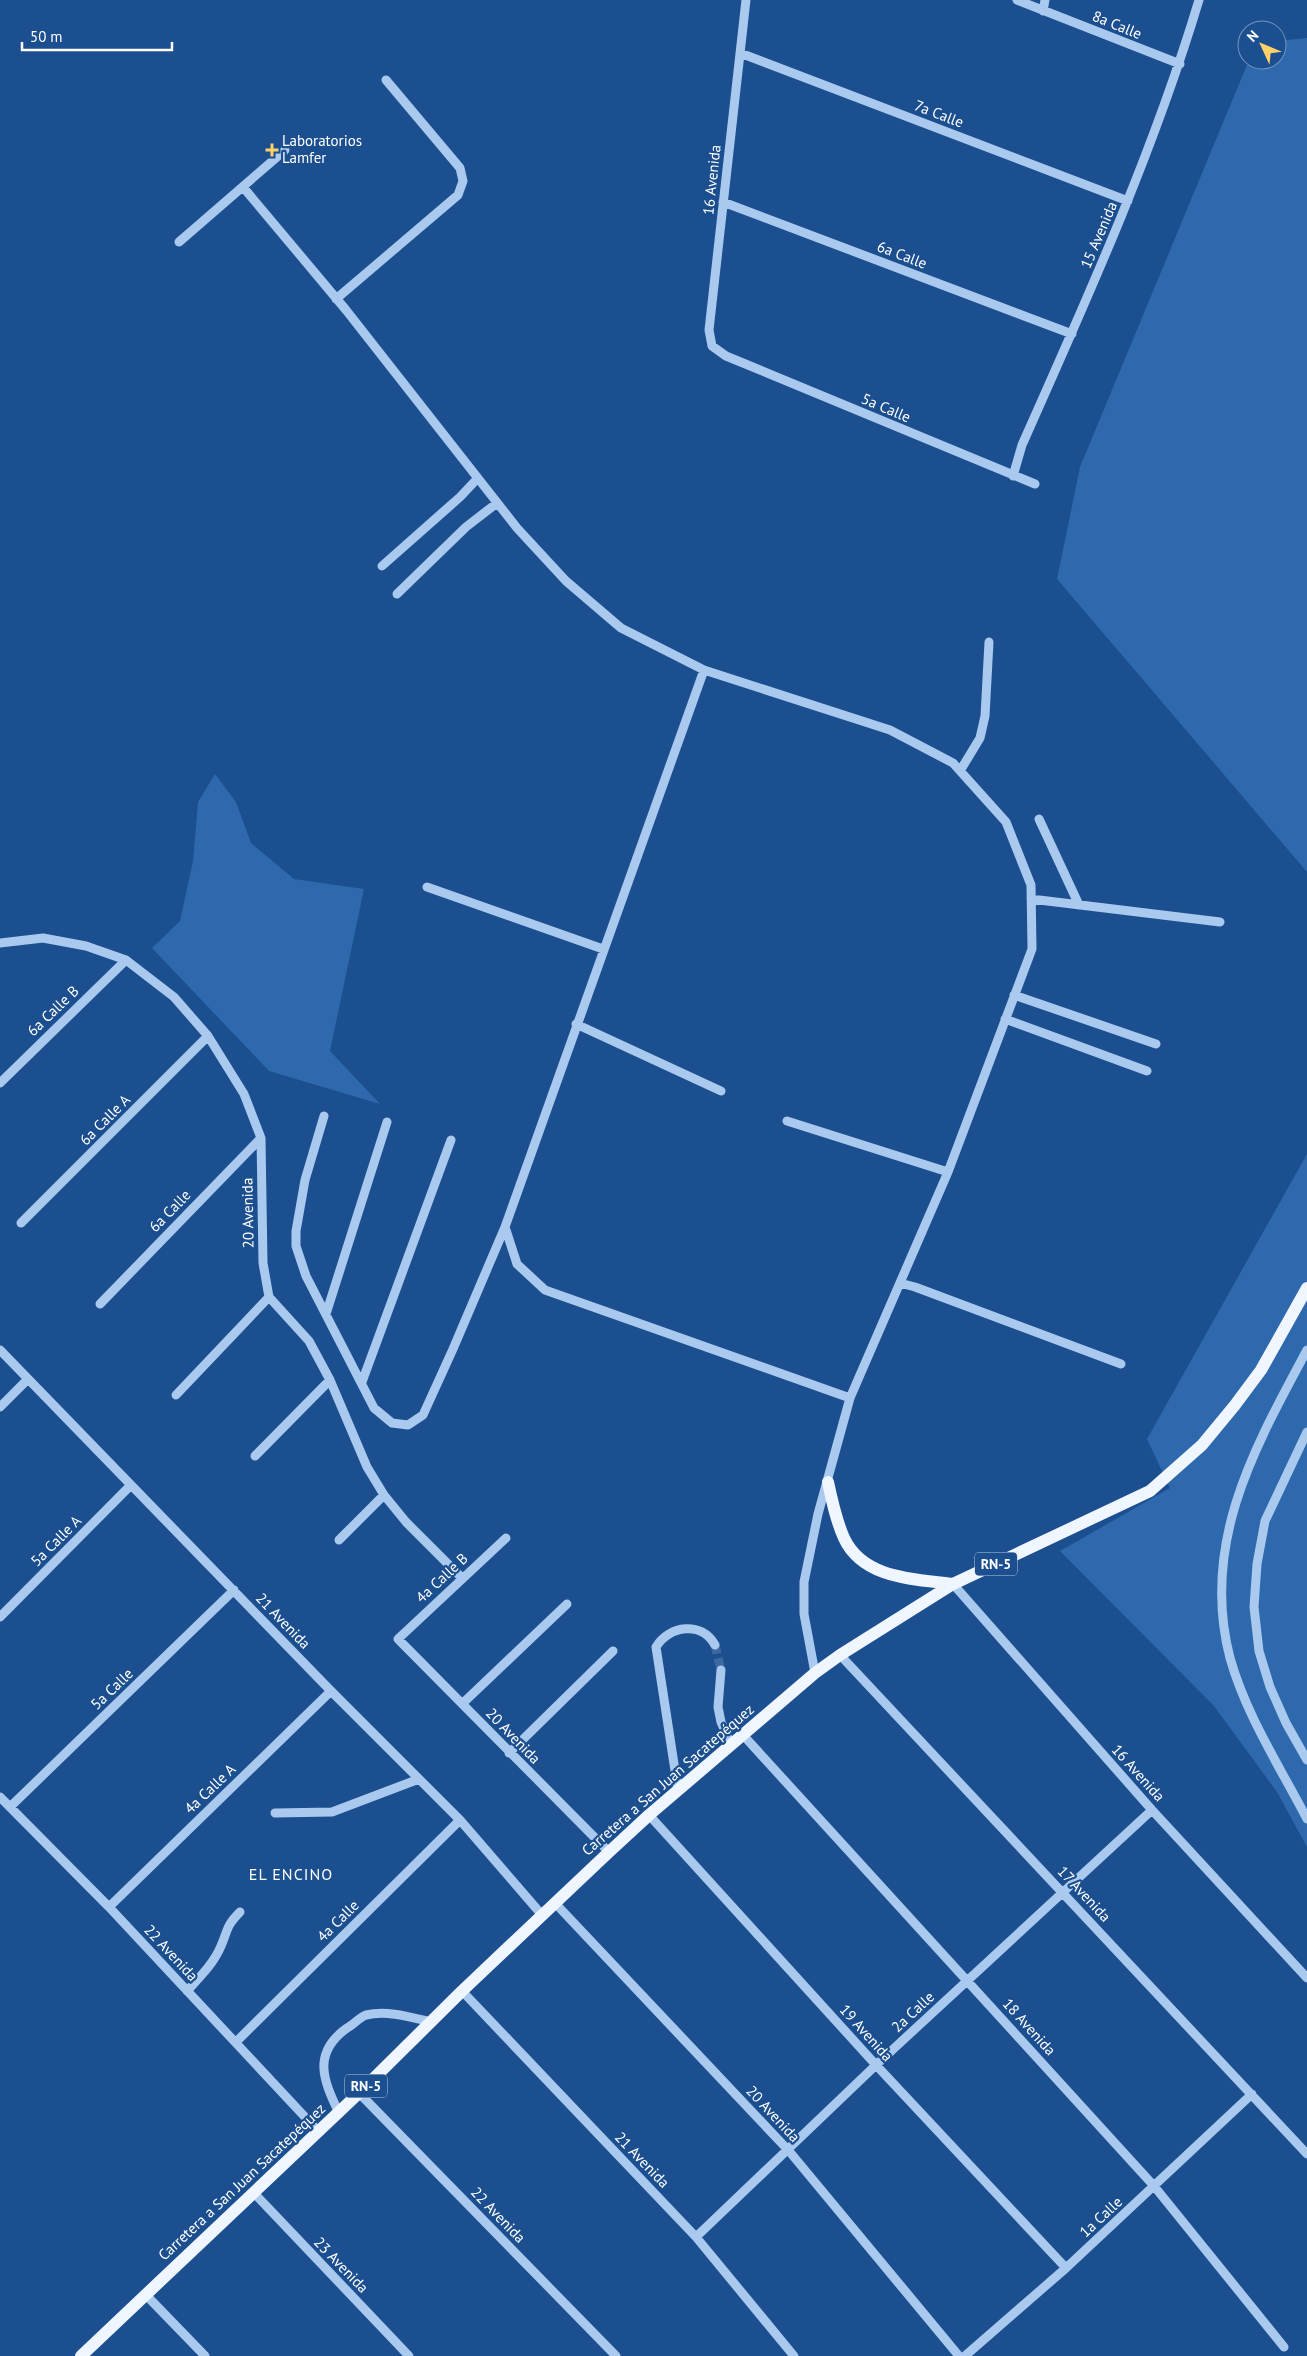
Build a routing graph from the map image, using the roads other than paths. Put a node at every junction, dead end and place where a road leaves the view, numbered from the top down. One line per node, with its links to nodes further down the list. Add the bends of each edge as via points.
1 (746, 0): 6 (street, 16 Avenida)
2 (1017, 0): 5 (street, 8a Calle)
3 (1045, 0): 5 (street)
4 (1199, 0): 7 (street, 15 Avenida)
5 (1044, 10): 7 (street, 8a Calle)
6 (740, 53): 11 (street, 7a Calle); 12 (street, 16 Avenida)
7 (1180, 64): 11 (street, 15 Avenida)
8 (386, 80): 14 (street, via 460,168 463,181 458,195)
9 (286, 150): 10 (street)
10 (243, 186): 13 (street); 14 (street)
11 (1128, 201): 15 (street, 15 Avenida)
12 (723, 202): 15 (street, 6a Calle); 16 (street, 16 Avenida, via 709,330 712,346)
13 (179, 242)
14 (336, 298): 18 (street)
15 (1072, 334): 17 (street, 15 Avenida, via 1022,444)
16 (726, 356): 17 (street, 5a Calle)
17 (1013, 476): 19 (street, 5a Calle)
18 (478, 478): 20 (street); 21 (street)
19 (1035, 484)
20 (497, 503): 22 (street, via 466,527); 24 (street, via 566,581 621,628)
21 (382, 566)
22 (397, 594)
23 (989, 642): 25 (street, via 985,716 980,738)
24 (704, 670): 25 (street, via 890,730 953,763); 32 (street)
25 (960, 771): 28 (street, via 1006,822 1031,885)
26 (1039, 819): 29 (street)
27 (427, 887): 32 (street)
28 (1031, 899): 29 (street); 34 (street, via 1032,949)
29 (1079, 905): 30 (street)
30 (1220, 922)
31 (0, 942): 33 (street, 20 Avenida, via 43,938 86,946)
32 (603, 949): 36 (street)
33 (126, 960): 37 (street, 20 Avenida, via 174,997); 40 (street, 6a Calle B)
34 (1014, 995): 35 (street); 38 (street)
35 (1005, 1019): 39 (street); 47 (street)
36 (576, 1024): 41 (street); 49 (street)
37 (208, 1036): 45 (street, 20 Avenida, via 244,1094); 48 (street, 6a Calle A)
38 (1156, 1044)
39 (1147, 1071)
40 (0, 1083)
41 (721, 1091)
42 (324, 1116): 54 (street, via 306,1180 296,1246 306,1276)
43 (787, 1121): 47 (street)
44 (387, 1122): 54 (street)
45 (261, 1138): 52 (street, 20 Avenida, via 263,1263); 53 (street, 6a Calle)
46 (451, 1140): 60 (street)
47 (948, 1172): 50 (street)
48 (21, 1223)
49 (505, 1227): 60 (street, via 423,1415 408,1425 392,1423 374,1408); 62 (street, via 517,1264 544,1290)
50 (900, 1283): 57 (street); 62 (street)
51 (1307, 1288): 72 (main road, Carretera a San Juan Sacatepéquez / RN-5, via 1261,1370 1235,1405 1202,1444 1150,1491)
52 (269, 1298): 59 (street, via 309,1341); 61 (street)
53 (100, 1304)
54 (326, 1314): 60 (street)
55 (0, 1350): 58 (street, 21 Avenida)
56 (1307, 1350): 95 (street, via 1245,1473 1231,1513 1224,1558 1222,1611 1230,1658 1249,1708)
57 (1121, 1364)
58 (28, 1379): 63 (street); 67 (street, 21 Avenida)
59 (330, 1380): 65 (street); 68 (street, via 367,1467)
60 (362, 1382)
61 (176, 1395)
62 (850, 1398): 66 (street)
63 (0, 1407)
64 (1307, 1432): 87 (street, via 1265,1521 1254,1607 1259,1651 1270,1687)
65 (255, 1456)
66 (828, 1482): 72 (main road, via 845,1539 864,1563 882,1573); 81 (street, via 804,1582 804,1614)
67 (131, 1485): 73 (street, 21 Avenida); 75 (street, 5a Calle A)
68 (384, 1495): 70 (street); 71 (street)
69 (506, 1538): 71 (street, 4a Calle B)
70 (339, 1540)
71 (462, 1578): 76 (street, 4a Calle B)
72 (953, 1584): 79 (main road, Carretera a San Juan Sacatepéquez / RN-5); 92 (street, 16 Avenida)
73 (234, 1590): 82 (street, 21 Avenida); 91 (street, 5a Calle)
74 (567, 1604): 83 (street)
75 (0, 1617)
76 (398, 1640): 83 (street, 20 Avenida)
77 (715, 1645): 89 (street, via 700,1630 686,1628 666,1636 656,1648)
78 (613, 1651): 86 (street)
79 (840, 1654): 81 (main road, Carretera a San Juan Sacatepéquez / RN-5); 98 (street, 17 Avenida)
80 (721, 1670): 85 (street, via 718,1707)
81 (815, 1673): 84 (main road, Carretera a San Juan Sacatepéquez / RN-5)
82 (331, 1691): 88 (street, 21 Avenida); 100 (street, 4a Calle A)
83 (462, 1704): 86 (street, 20 Avenida)
84 (743, 1734): 85 (main road, Carretera a San Juan Sacatepéquez / RN-5); 104 (street, 18 Avenida)
85 (730, 1745): 89 (main road, Carretera a San Juan Sacatepéquez / RN-5)
86 (509, 1753): 97 (street, 20 Avenida)
87 (1307, 1760)
88 (419, 1780): 93 (street, via 332,1812); 96 (street, 21 Avenida)
89 (678, 1790): 94 (main road, Carretera a San Juan Sacatepéquez / RN-5)
90 (0, 1797): 91 (street, 22 Avenida)
91 (10, 1807): 100 (street, 22 Avenida)
92 (1152, 1810): 98 (street, 2a Calle); 103 (street, 16 Avenida)
93 (275, 1813)
94 (649, 1815): 97 (main road, Carretera a San Juan Sacatepéquez / RN-5); 109 (street, 19 Avenida)
95 (1307, 1818)
96 (460, 1820): 102 (street, 21 Avenida); 108 (street, 4a Calle)
97 (608, 1852): 99 (main road, Carretera a San Juan Sacatepéquez / RN-5)
98 (1064, 1893): 104 (street, 2a Calle); 111 (street, 17 Avenida)
99 (555, 1903): 102 (main road, Carretera a San Juan Sacatepéquez / RN-5); 114 (street, 20 Avenida)
100 (109, 1907): 105 (street, 22 Avenida)
101 (240, 1912): 105 (street, via 226,1930 221,1946 205,1972)
102 (542, 1915): 106 (main road, Carretera a San Juan Sacatepéquez / RN-5)
103 (1307, 1978)
104 (968, 1980): 109 (street, 2a Calle); 116 (street, 18 Avenida)
105 (187, 1991): 108 (street, 22 Avenida)
106 (462, 1991): 107 (main road, Carretera a San Juan Sacatepéquez / RN-5); 118 (street, 21 Avenida)
107 (431, 2022): 110 (main road, Carretera a San Juan Sacatepéquez / RN-5); 112 (street, via 395,2014 365,2015 335,2037 326,2051 326,2086)
108 (236, 2042): 113 (street, 22 Avenida)
109 (876, 2065): 114 (street, 2a Calle); 119 (street, 19 Avenida)
110 (359, 2093): 112 (main road, Carretera a San Juan Sacatepéquez / RN-5); 125 (street, 22 Avenida)
111 (1252, 2094): 115 (street, 17 Avenida); 116 (street, 1a Calle)
112 (339, 2113): 113 (main road, Carretera a San Juan Sacatepéquez / RN-5)
113 (319, 2132): 117 (main road, Carretera a San Juan Sacatepéquez / RN-5)
114 (789, 2150): 118 (street, 2a Calle); 127 (street, 20 Avenida)
115 (1307, 2154)
116 (1154, 2186): 119 (street, 1a Calle); 121 (street, 18 Avenida)
117 (254, 2193): 120 (main road, Carretera a San Juan Sacatepéquez / RN-5); 124 (street, 23 Avenida)
118 (696, 2237): 126 (street, 21 Avenida)
119 (1066, 2268): 128 (street, 1a Calle)
120 (146, 2295): 122 (main road, Carretera a San Juan Sacatepéquez / RN-5); 123 (street)
121 (1284, 2347)
122 (82, 2356)
123 (205, 2356)
124 (409, 2356)
125 (616, 2356)
126 (794, 2356)
127 (959, 2356)
128 (965, 2356)

